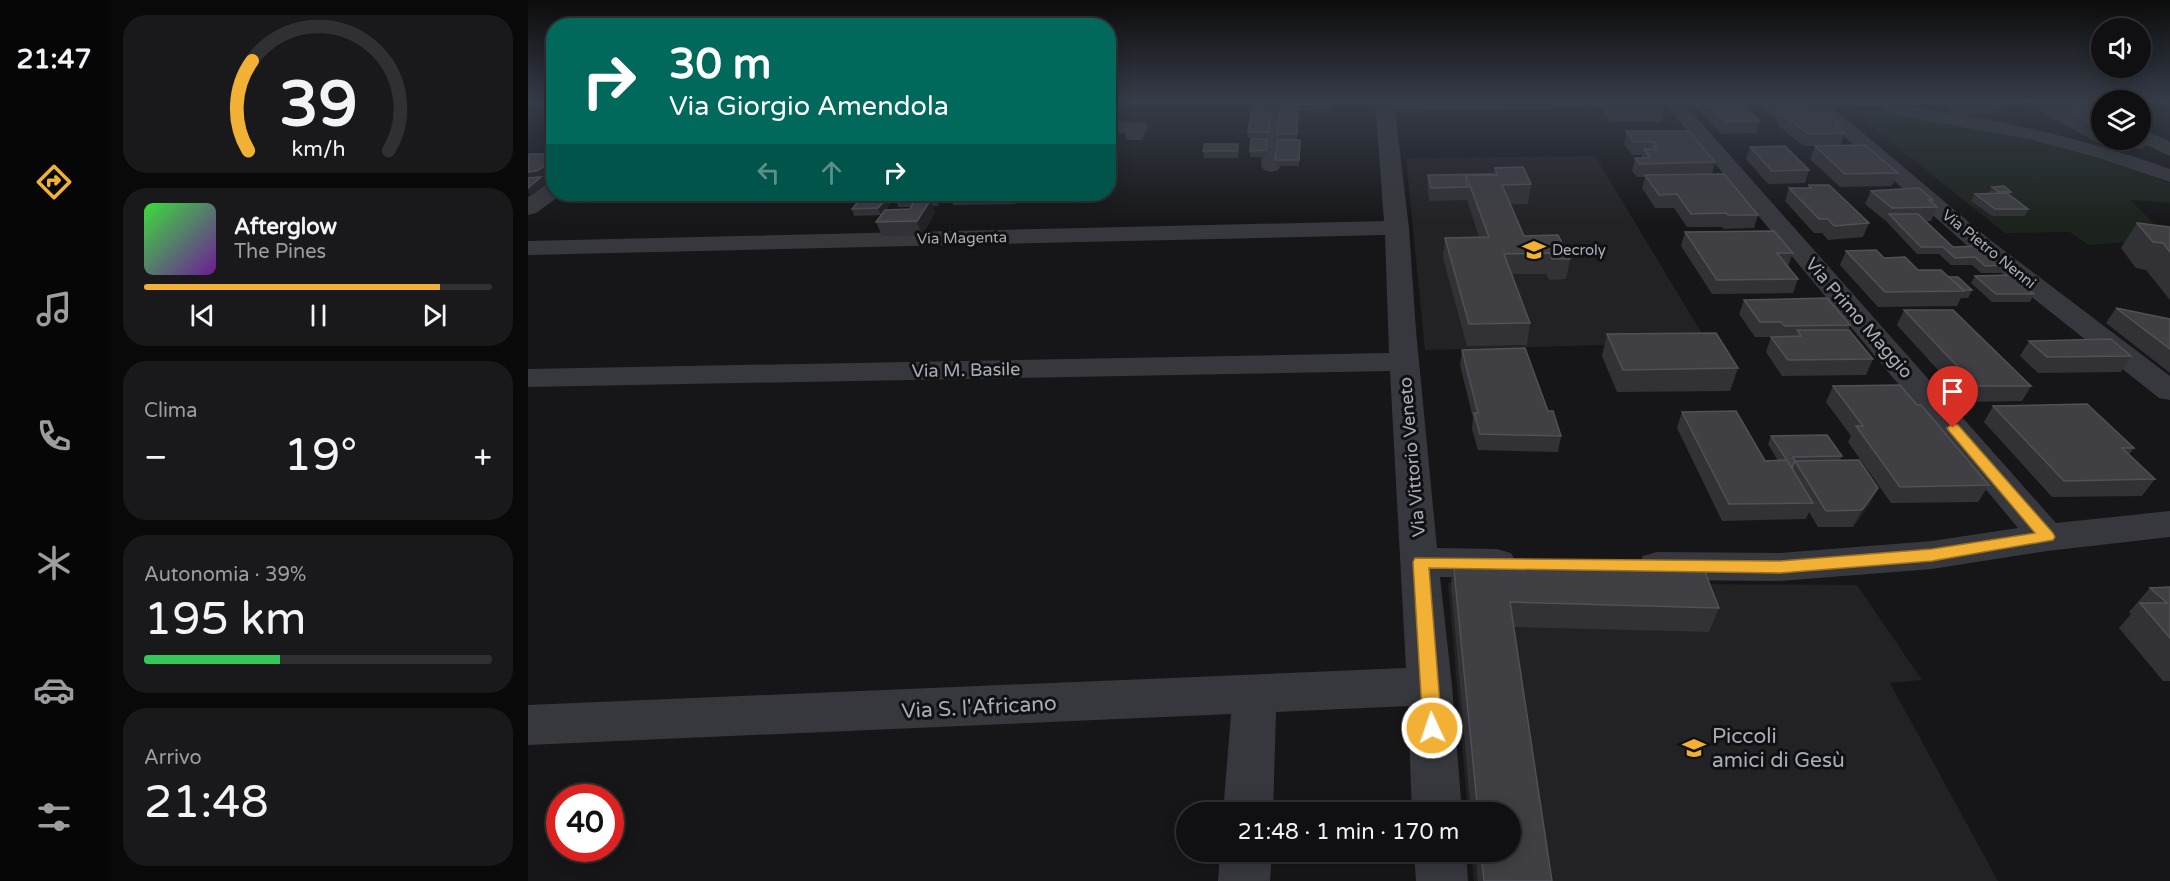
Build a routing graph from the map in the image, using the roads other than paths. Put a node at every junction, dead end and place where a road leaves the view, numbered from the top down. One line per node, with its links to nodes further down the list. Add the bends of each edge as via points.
1 (1273, 141): 8 (street)
2 (1388, 141): 12 (street, Via Vittorio Veneto)
3 (1706, 141): 18 (street, Via Primo Maggio)
4 (1861, 141): 16 (street, Via Pietro Nenni, via 1980,244)
5 (2053, 141): 9 (street, via 2137,163)
6 (2153, 141): 7 (street)
7 (2170, 150)
8 (1271, 166)
9 (2170, 176)
10 (546, 195): 11 (street)
11 (528, 208)
12 (1396, 228): 13 (street, Via Magenta); 14 (street, Via Vittorio Veneto)
13 (528, 248)
14 (1403, 362): 15 (street, Via M. Basile); 19 (street, Via Vittorio Veneto)
15 (528, 378)
16 (2170, 391)
17 (2170, 524): 18 (street)
18 (2047, 537): 21 (street, via 1932,555 1780,567)
19 (1421, 562): 20 (street); 22 (street, Via Vittorio Veneto)
20 (1526, 564)
21 (1620, 565)
22 (1430, 686): 23 (street, Via S. l'Africano); 26 (street, Via Vittorio Veneto)
23 (1256, 693): 24 (street, Via S. l'Africano); 25 (street)
24 (528, 725)
25 (1249, 802)
26 (1436, 802)
27 (1245, 862): 29 (street)
28 (1441, 862): 30 (street)
29 (1244, 881)
30 (1442, 881)

